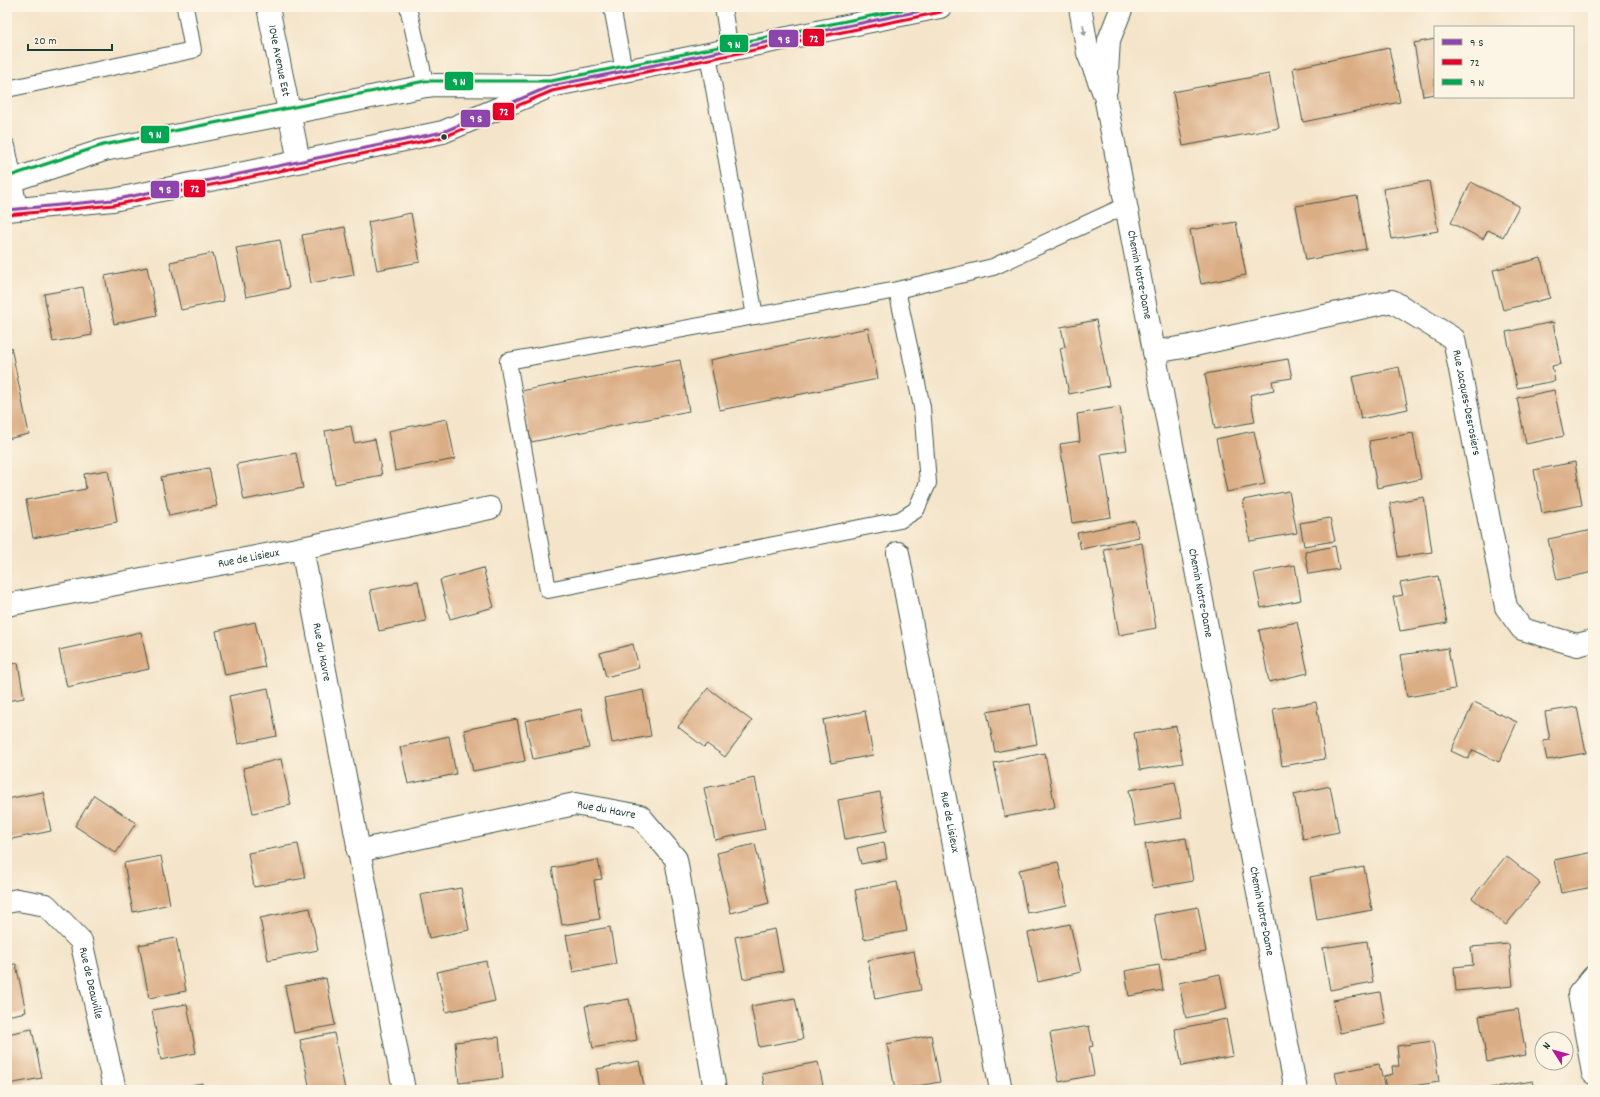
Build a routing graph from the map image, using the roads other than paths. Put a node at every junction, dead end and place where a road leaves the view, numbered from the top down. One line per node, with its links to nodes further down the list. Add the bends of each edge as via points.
1 (185, 7): 14 (lane, via 192,50)
2 (268, 7): 16 (street, 104e Avenue Est)
3 (408, 7): 12 (lane)
4 (612, 7): 11 (lane)
5 (723, 7): 9 (lane)
6 (940, 7): 9 (street)
7 (1080, 7): 15 (street, Chemin Notre-Dame, one-way to 15, via 1088,53)
8 (1122, 7): 15 (street, Chemin Notre-Dame, via 1109,40)
9 (730, 50): 10 (street)
10 (708, 55): 11 (street); 23 (lane)
11 (624, 71): 13 (street)
12 (426, 86): 13 (street); 16 (street)
13 (551, 86): 18 (street, via 443,132)
14 (7, 88)
15 (1106, 96): 20 (street, Chemin Notre-Dame)
16 (289, 113): 18 (street, 104e Avenue Est); 19 (street, via 104,150)
17 (7, 146): 19 (lane)
18 (299, 161): 21 (street, via 113,200)
19 (10, 181): 21 (lane)
20 (1127, 205): 22 (lane, via 993,266); 24 (street, Chemin Notre-Dame)
21 (13, 209)
22 (897, 290): 23 (lane); 23 (lane, via 922,407 928,483 916,510 900,520 548,590 508,361)
23 (754, 316)
24 (1154, 352): 29 (street, Rue Jacques-Desrosiers, via 1392,301 1454,339 1506,607 1522,629 1578,645); 38 (street, Chemin Notre-Dame)
25 (490, 508): 26 (street, Rue de Lisieux)
26 (302, 548): 28 (street, Rue de Lisieux); 30 (street, Rue du Havre)
27 (898, 553): 37 (street, Rue de Lisieux)
28 (7, 605)
29 (1593, 641)
30 (358, 851): 35 (street, Rue du Havre); 36 (street, Rue du Havre, via 576,804 640,816 676,859)
31 (7, 902): 34 (street, Rue de Deauville, via 18,900 46,905 81,942)
32 (1593, 977): 33 (street, via 1579,994)
33 (1593, 1073)
34 (114, 1090)
35 (404, 1090)
36 (715, 1090)
37 (1002, 1090)
38 (1296, 1090)

